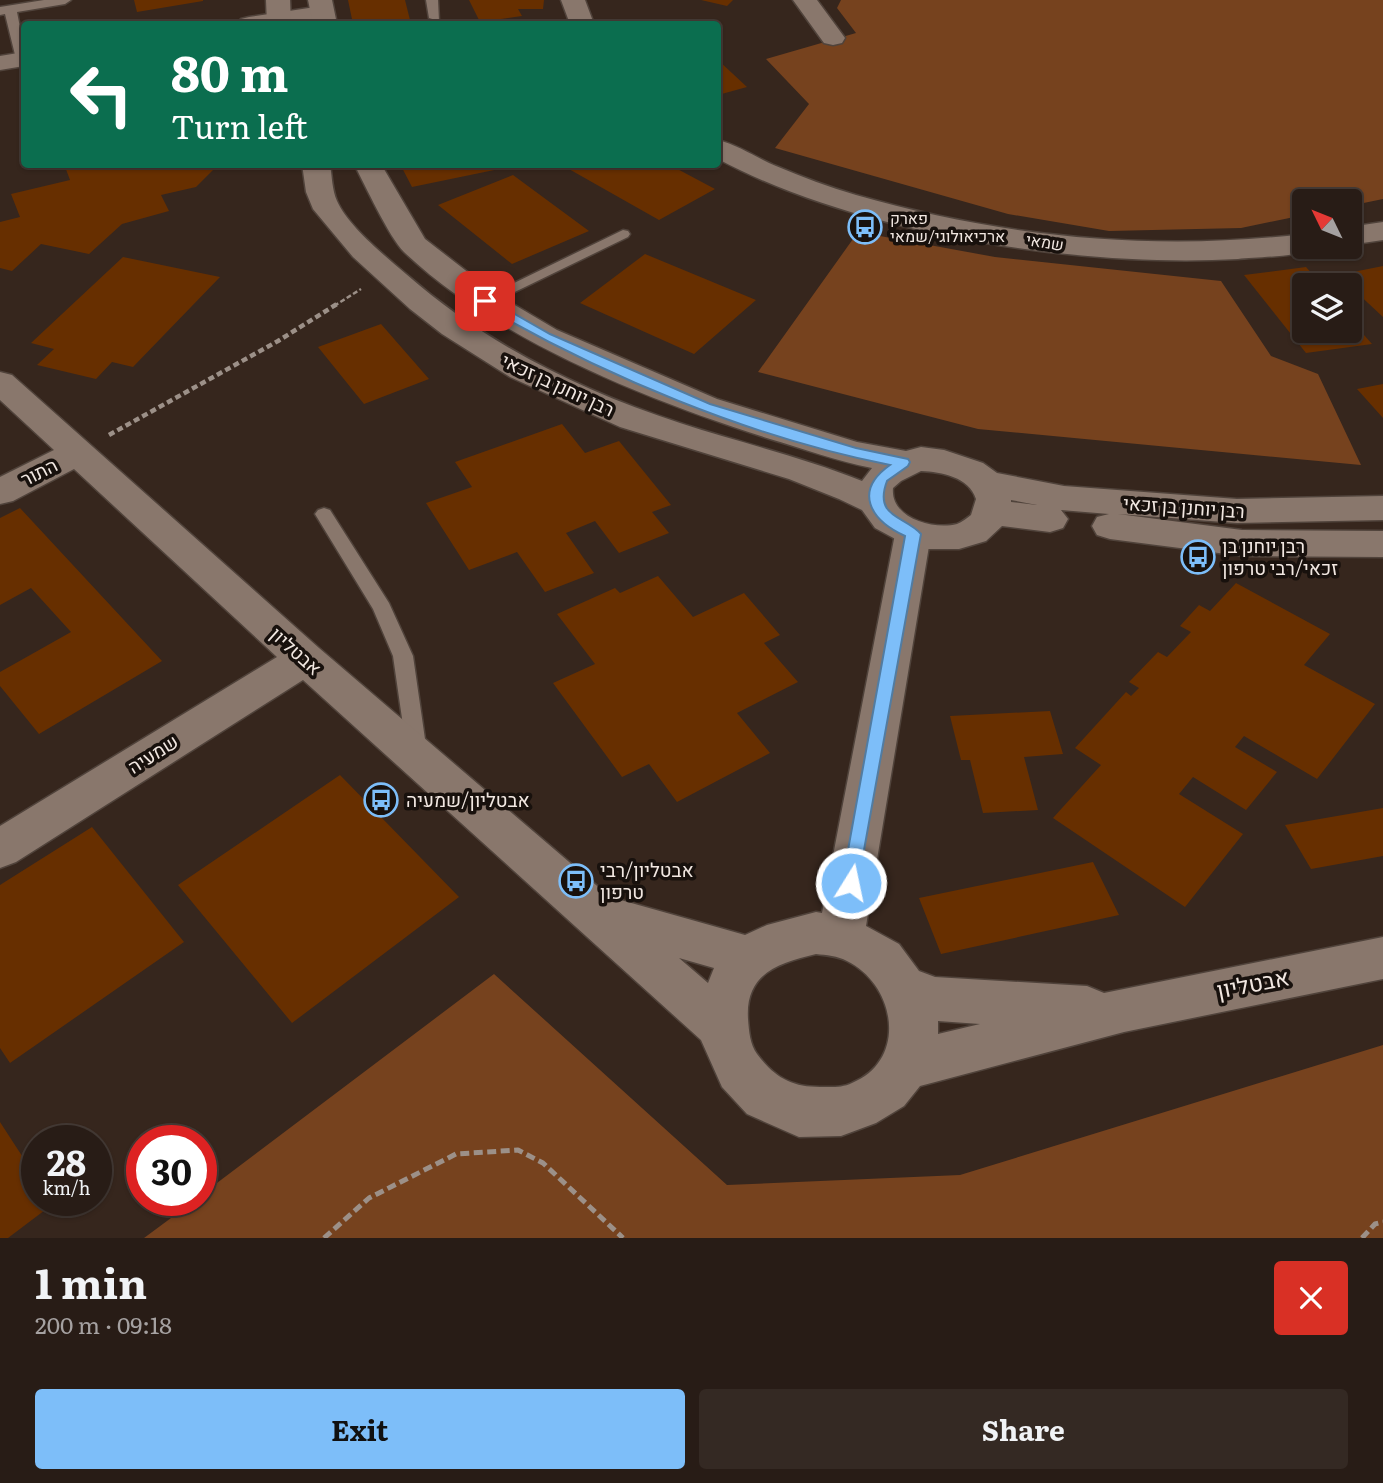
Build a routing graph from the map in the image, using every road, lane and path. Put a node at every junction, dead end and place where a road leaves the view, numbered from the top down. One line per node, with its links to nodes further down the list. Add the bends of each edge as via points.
1 (65, 0): 5 (lane)
2 (432, 0): 8 (lane)
3 (573, 0): 10 (street)
4 (805, 0): 11 (street)
5 (5, 10): 12 (lane)
6 (322, 13): 7 (street)
7 (278, 15): 9 (street)
8 (435, 18)
9 (259, 21)
10 (581, 21)
11 (833, 38)
12 (15, 61)
13 (721, 150): 19 (street, שמאי, via 756,169 852,204 1069,247 1171,252)
14 (317, 168): 20 (street, רבן יוחנן בן זכאי, via 323,203)
15 (369, 168): 21 (street, רבן יוחנן בן זכאי, via 413,244)
16 (1383, 231): 18 (street)
17 (623, 234): 21 (lane)
18 (1362, 234)
19 (1292, 244)
20 (387, 273): 23 (path, via 278,341); 27 (street, רבן יוחנן בן זכאי, via 446,325 516,369 598,406 838,482)
21 (485, 301): 24 (street, רבן יוחנן בן זכאי, via 545,337 705,407 854,453)
22 (0, 382): 23 (street, אבטליון)
23 (78, 453): 25 (street, התור); 32 (street, אבטליון)
24 (903, 462): 26 (street, via 940,459 958,464 974,472); 27 (street, via 880,479)
25 (0, 492)
26 (988, 498): 28 (street, רבן יוחנן בן זכאי, via 1063,498 1237,511); 30 (street, via 983,524 970,533 953,538); 31 (street, רבן יוחנן בן זכאי, via 1242,543)
27 (876, 502): 30 (street, via 890,520)
28 (1383, 509)
29 (324, 514): 33 (lane, via 382,608 403,656)
30 (913, 534): 36 (street)
31 (1383, 544)
32 (305, 659): 33 (street, אבטליון); 34 (street, שמעיה)
33 (418, 757): 35 (street, אבטליון)
34 (0, 849)
35 (597, 914): 37 (street, אבטליון); 41 (street, אבטליון)
36 (841, 937): 37 (street, via 791,935); 39 (street, via 889,965)
37 (748, 957): 41 (street, via 732,977 723,1000)
38 (1383, 958): 40 (street, אבטליון)
39 (905, 988): 40 (street, אבטליון, via 934,999); 42 (street, via 914,1014 914,1040)
40 (1124, 1010): 42 (street, אבטליון)
41 (721, 1026): 42 (street, via 729,1055 746,1080 770,1100 800,1111 832,1113 862,1106 888,1089)
42 (906, 1066)
43 (1383, 1222): 46 (path)
44 (324, 1238): 45 (path, via 369,1198 456,1154 518,1150 543,1163)
45 (623, 1238)
46 (1362, 1238)

